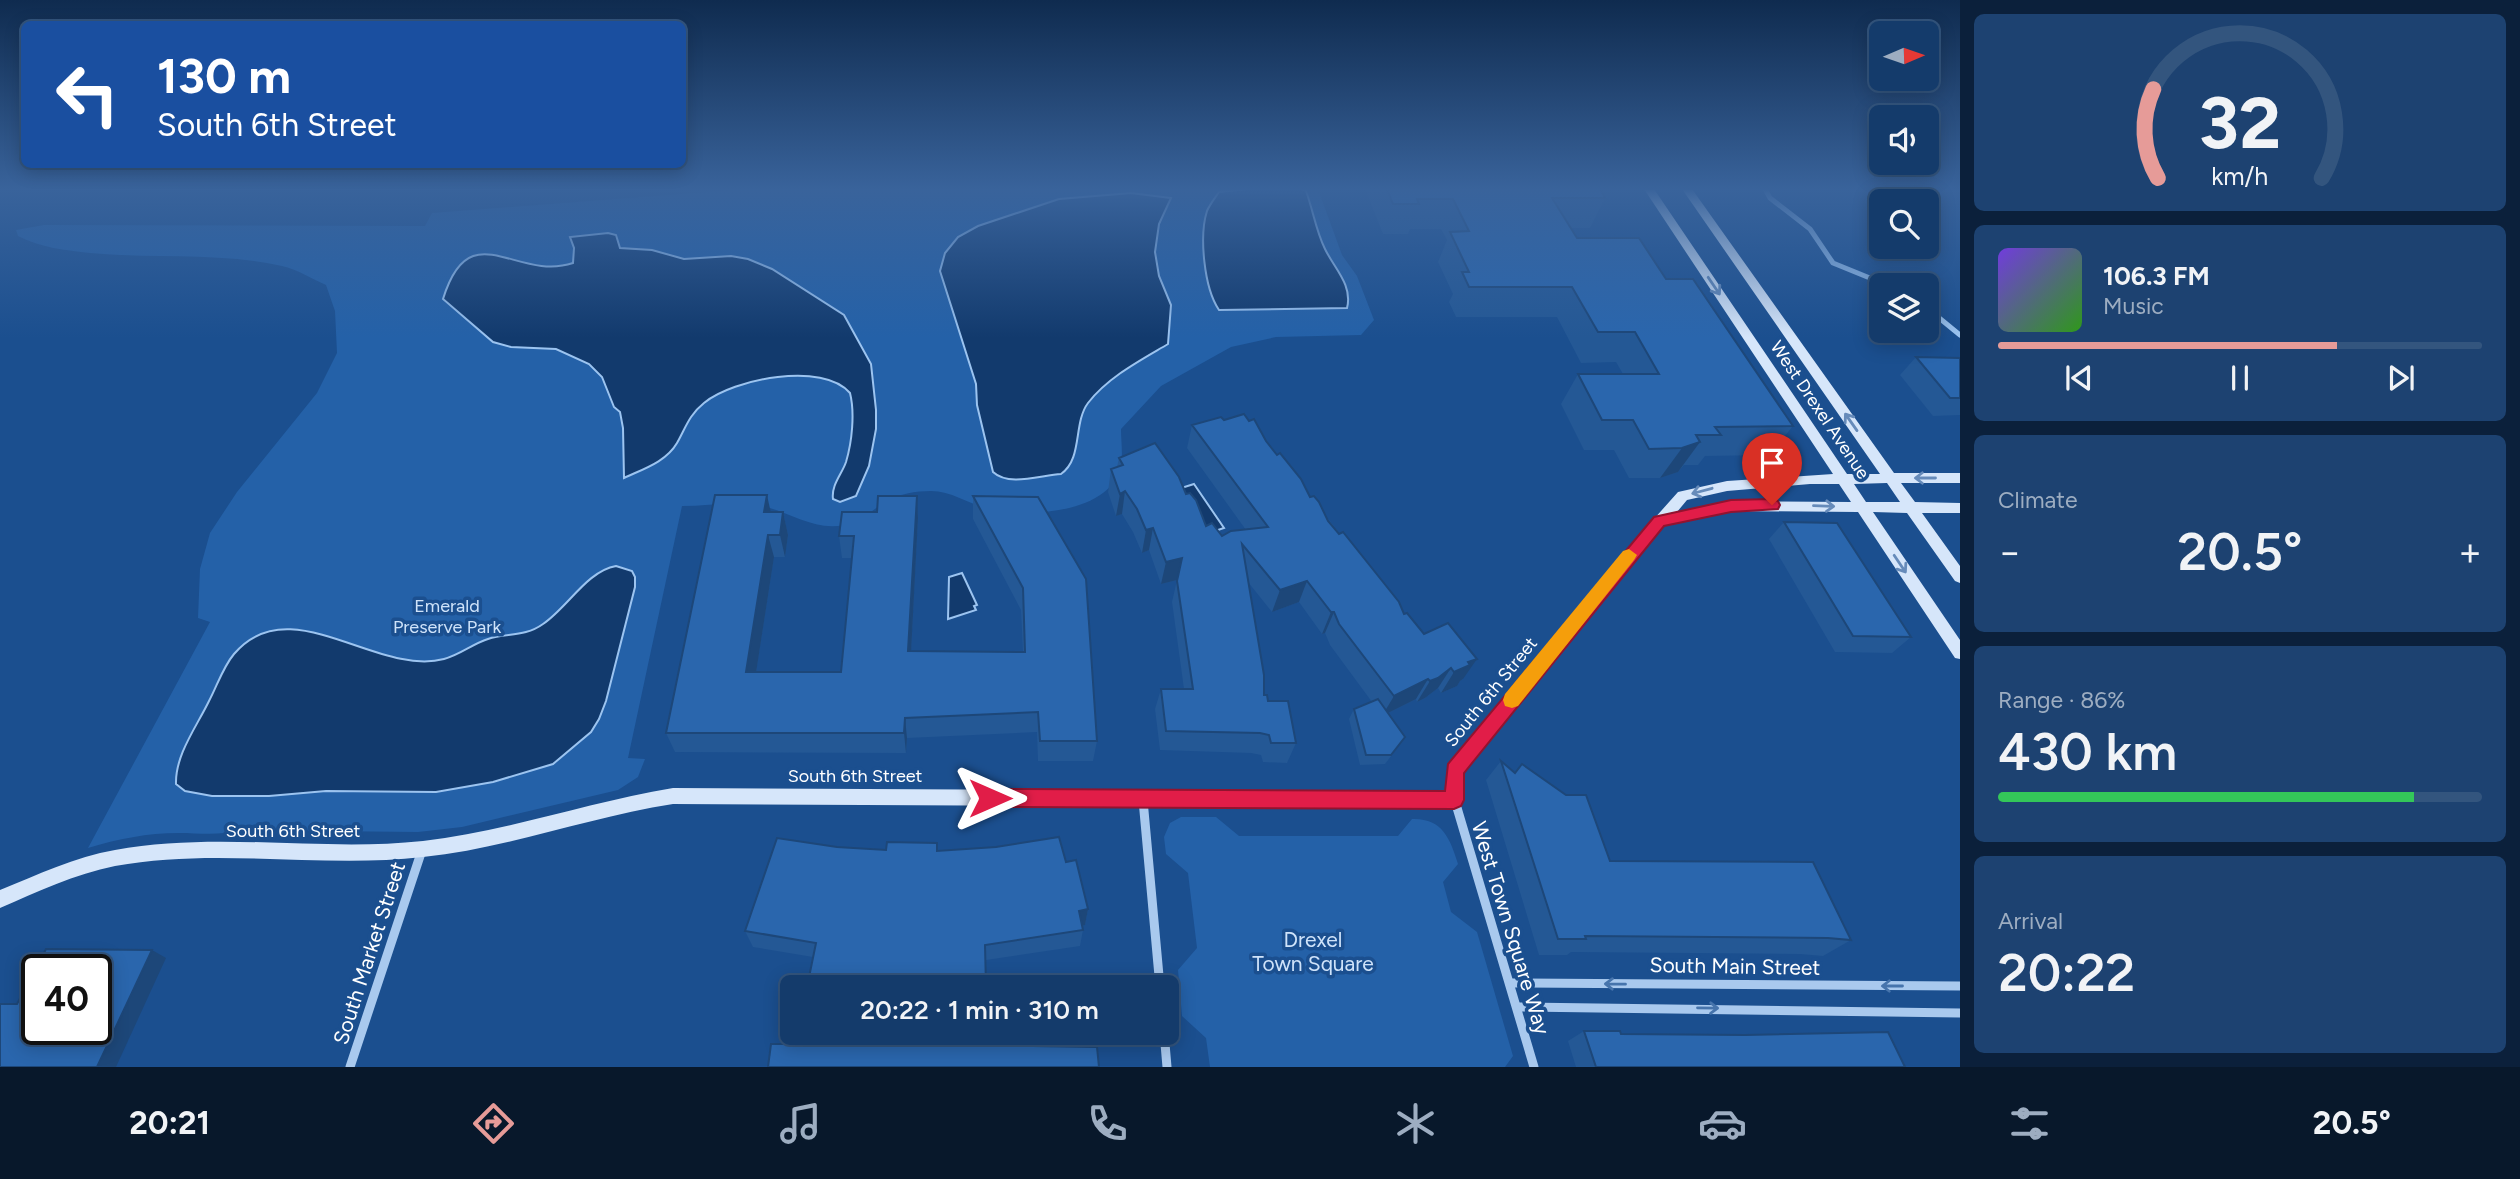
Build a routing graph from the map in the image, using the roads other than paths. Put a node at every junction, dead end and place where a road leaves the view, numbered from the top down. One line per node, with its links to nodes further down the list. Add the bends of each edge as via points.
1 (1682, 239): 3 (street, West Drexel Avenue, one-way to 3)
2 (1722, 239): 4 (street, West Drexel Avenue, one-way to 2)
3 (1843, 478): 4 (street, South 6th Street); 6 (street, West Drexel Avenue); 9 (street, South 6th Street, one-way to 9, via 1704,490 1683,496)
4 (1891, 478): 5 (street, South 6th Street, one-way to 4); 7 (street, West Drexel Avenue)
5 (1960, 478)
6 (1862, 508): 7 (street); 9 (street, one-way to 6, via 1731,506); 11 (street, West Drexel Avenue, one-way to 11)
7 (1912, 508): 8 (street); 10 (street, West Drexel Avenue)
8 (1960, 508)
9 (1659, 521): 13 (street, South 6th Street, via 1455,770)
10 (1960, 576)
11 (1960, 653)
12 (1143, 800): 13 (street, South 6th Street); 14 (street, South 6th Street, via 673,796 619,804); 16 (street)
13 (1454, 800): 17 (street, West Town Square Way)
14 (422, 850): 15 (street, South 6th Street, via 168,852 114,858); 22 (street, South Market Street)
15 (0, 899)
16 (1159, 975)
17 (1510, 983): 18 (street, South Main Street, one-way to 17); 19 (street, West Town Square Way)
18 (1960, 986)
19 (1517, 1007): 20 (street, one-way to 20); 24 (street, West Town Square Way)
20 (1960, 1013)
21 (1165, 1045): 23 (street)
22 (350, 1067)
23 (1167, 1067)
24 (1534, 1067)

